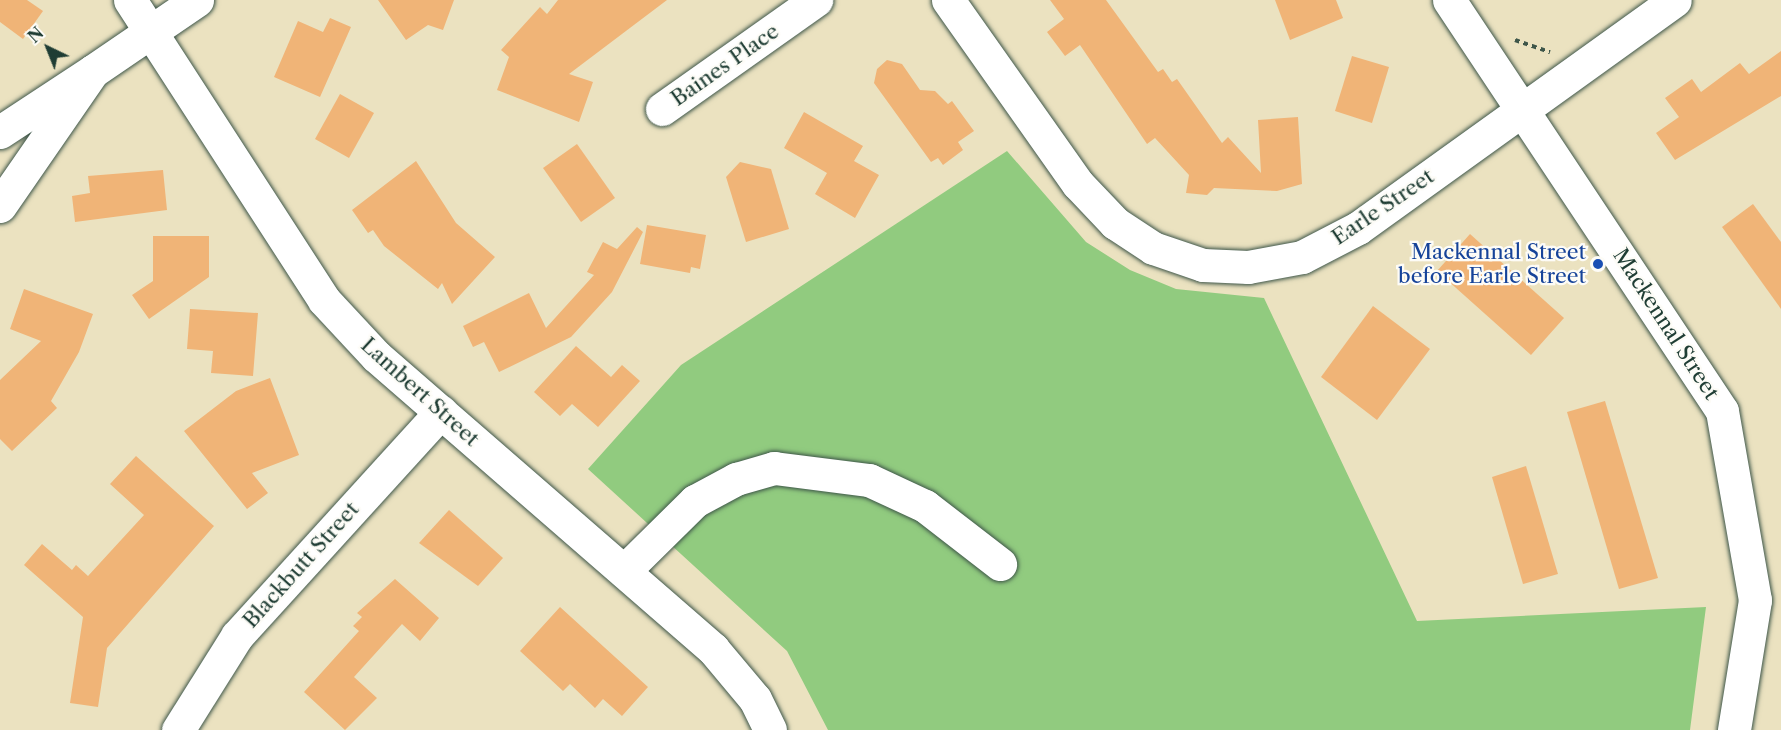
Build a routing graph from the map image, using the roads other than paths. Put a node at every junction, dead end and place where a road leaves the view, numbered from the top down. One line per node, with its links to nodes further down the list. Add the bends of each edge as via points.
1 (130, 0): 7 (street, Lambert Street)
2 (197, 0): 7 (street)
3 (816, 0): 10 (street, Baines Place)
4 (948, 0): 9 (street, Earle Street, via 1078,184 1114,223 1154,248 1203,265 1248,267 1302,257 1358,228)
5 (1449, 0): 9 (street, Mackennal Street)
6 (1675, 0): 9 (street, Earle Street)
7 (150, 32): 8 (street); 13 (street, Lambert Street, via 324,300)
8 (93, 71): 11 (street); 12 (street)
9 (1525, 108): 18 (street, Mackennal Street, via 1722,411 1755,600)
10 (662, 109)
11 (0, 132)
12 (0, 206)
13 (441, 412): 15 (street, Lambert Street); 16 (street, Blackbutt Street, via 237,636)
14 (1000, 564): 15 (street, via 925,506 869,480 774,468 735,479 695,501)
15 (624, 571): 17 (street, Lambert Street, via 713,649 755,699)
16 (178, 730)
17 (770, 730)
18 (1734, 730)

